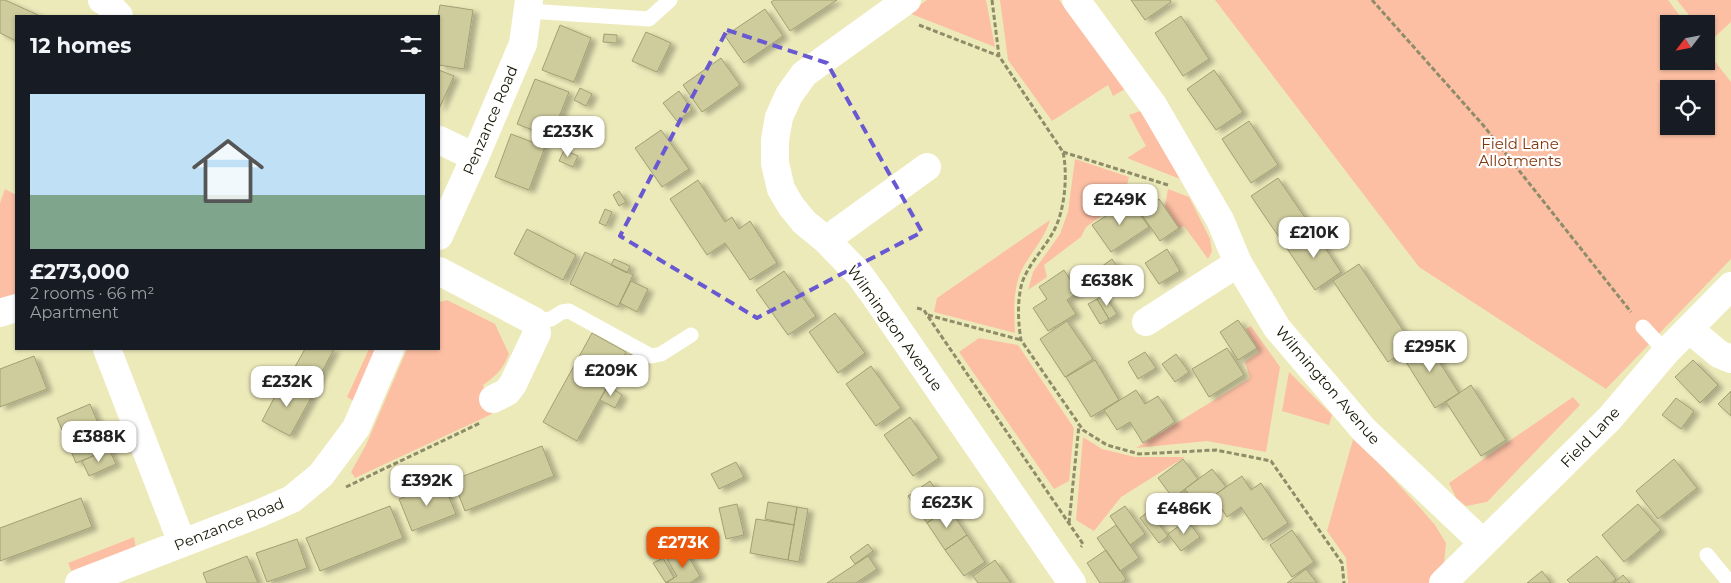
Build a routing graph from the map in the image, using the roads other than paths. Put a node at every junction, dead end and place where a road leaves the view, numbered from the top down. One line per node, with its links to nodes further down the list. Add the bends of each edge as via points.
1 (670, 0): 3 (lane, via 649,19)
2 (1076, 0): 10 (street, Wilmington Avenue, via 1153,105 1220,220)
3 (528, 5): 6 (street, Penzance Road, via 523,44)
4 (897, 7): 9 (street, Wilmington Avenue, via 804,74 789,94 779,117 775,163 782,189 804,222)
5 (440, 140): 6 (street)
6 (475, 157): 8 (street, Penzance Road)
7 (926, 167): 9 (street)
8 (440, 234)
9 (826, 240): 29 (street, Wilmington Avenue, via 875,296)
10 (1238, 263): 16 (street); 26 (street, Wilmington Avenue, via 1277,328 1364,430)
11 (440, 272): 15 (street)
12 (1731, 286): 18 (street, Field Lane)
13 (15, 308): 14 (street)
14 (0, 314)
15 (534, 321): 19 (lane, via 569,312 651,356 661,354); 24 (street, via 537,333 513,384)
16 (1146, 322)
17 (1643, 326): 22 (lane)
18 (1688, 329): 22 (street, Field Lane); 23 (street)
19 (691, 336)
20 (107, 350): 25 (street)
21 (390, 350): 25 (street, Penzance Road, via 356,428 321,474 292,499)
22 (1666, 352): 26 (street, Field Lane, via 1610,418)
23 (1731, 360)
24 (487, 411)
25 (182, 543): 28 (street, Penzance Road)
26 (1483, 544): 30 (street, Field Lane)
27 (1707, 555): 31 (lane)
28 (82, 582)
29 (1072, 583)
30 (1443, 583)
31 (1730, 583)

